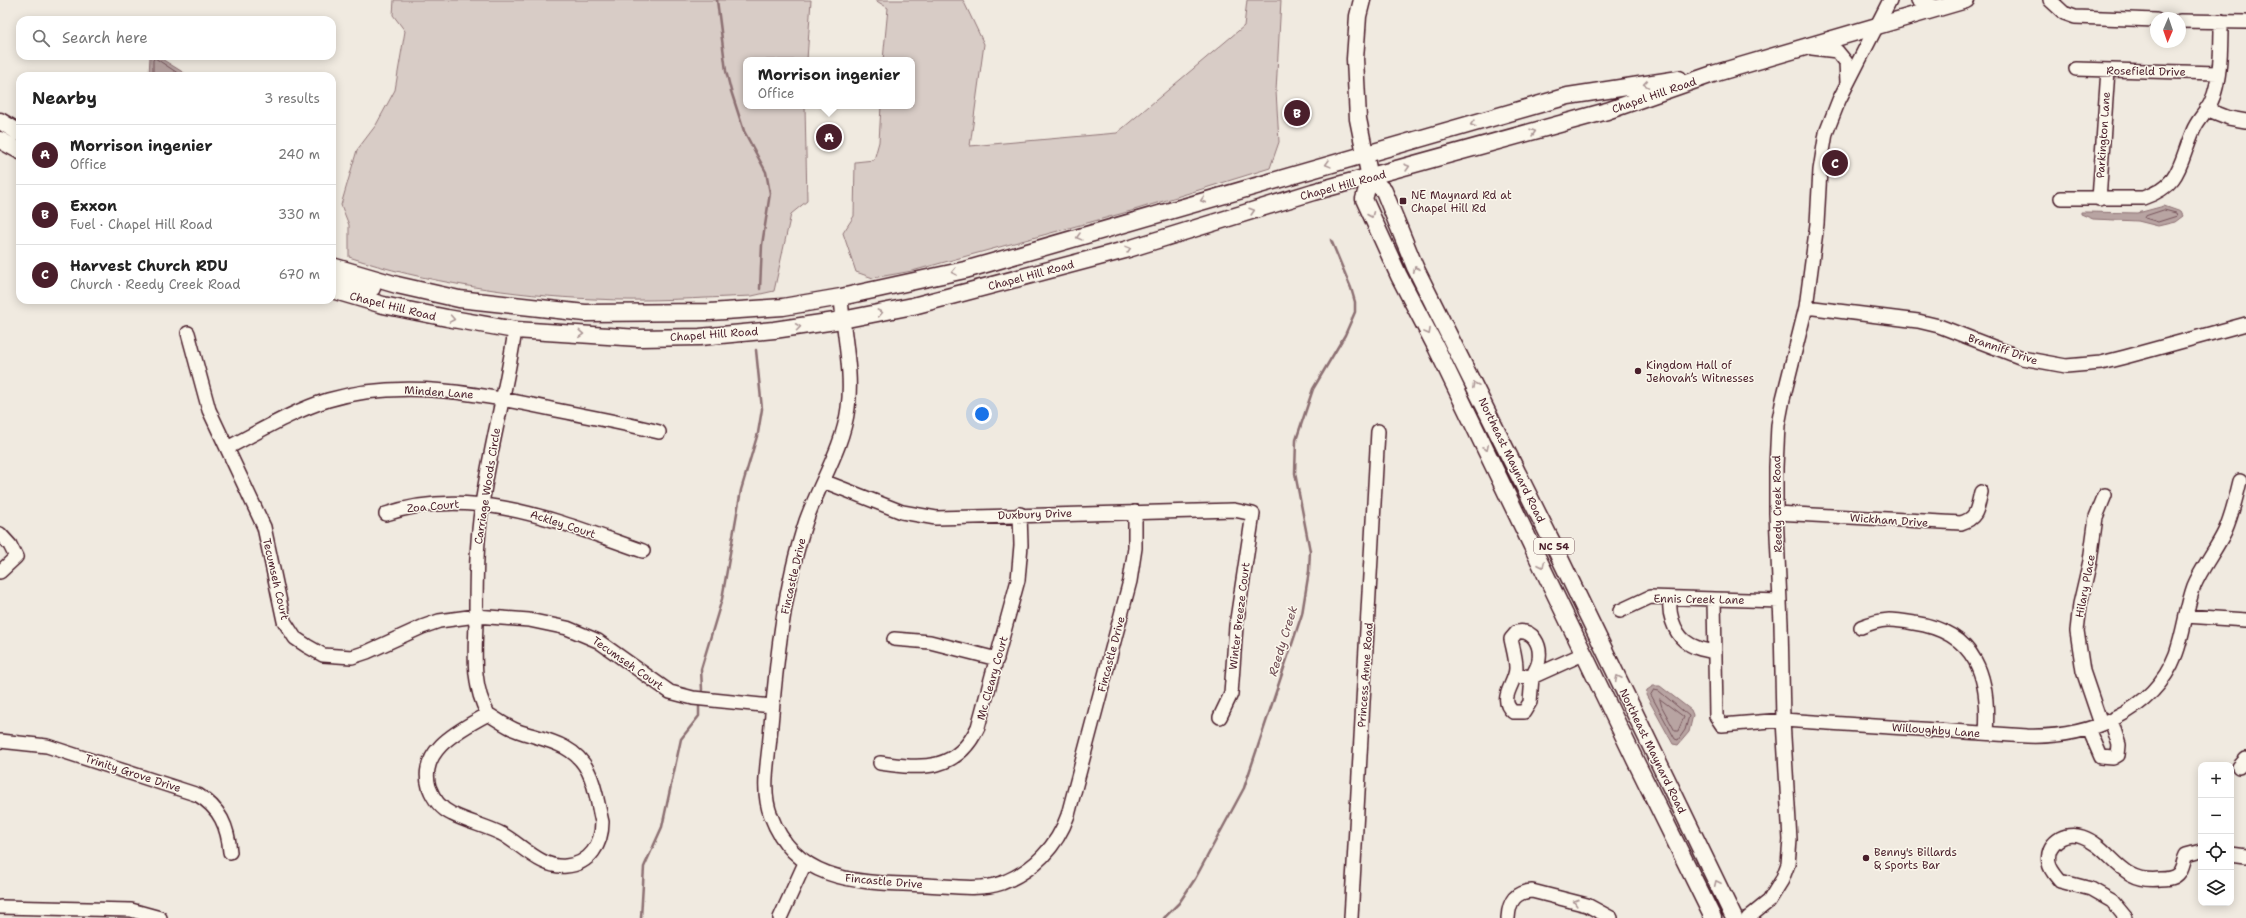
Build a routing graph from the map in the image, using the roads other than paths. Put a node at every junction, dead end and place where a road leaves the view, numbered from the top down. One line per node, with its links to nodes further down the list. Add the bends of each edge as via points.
1 (1362, 0): 24 (main road, Northeast Maynard Road, via 1358,16 1355,59 1358,119)
2 (1890, 0): 11 (street, Reedy Creek Road)
3 (1918, 0): 6 (street)
4 (1966, 0): 6 (main road, Chapel Hill Road)
5 (2050, 0): 7 (street, via 2064,13 2075,17)
6 (1940, 7): 11 (main road, Chapel Hill Road)
7 (2150, 20)
8 (2186, 21): 9 (street)
9 (2221, 21): 10 (street); 15 (street)
10 (2246, 22)
11 (1876, 26): 12 (main road, Chapel Hill Road); 17 (street, Reedy Creek Road)
12 (1798, 49): 16 (main road, Chapel Hill Road); 17 (street, Reedy Creek Road, via 1821,48 1837,51 1846,62)
13 (2076, 70): 14 (street, Rosefield Drive)
14 (2108, 70): 15 (street, Rosefield Drive); 27 (street, Parkington Lane)
15 (2217, 73): 18 (street, via 2214,93)
16 (1713, 74): 24 (main road, Chapel Hill Road, one-way to 24, via 1568,96); 25 (main road, Chapel Hill Road, one-way to 16, via 1607,111)
17 (1847, 85): 33 (street, Reedy Creek Road, via 1830,120 1824,145 1815,248)
18 (2206, 109): 20 (street, via 2229,118); 27 (street, via 2194,129 2181,166 2165,186 2143,198)
19 (0, 121): 21 (main road)
20 (2246, 121)
21 (16, 131)
22 (0, 140): 23 (main road)
23 (16, 149)
24 (1366, 154): 25 (main road, Northeast Maynard Road / NC 54); 32 (main road, Chapel Hill Road, one-way to 32, via 965,270)
25 (1370, 178): 34 (main road, Chapel Hill Road, one-way to 25, via 977,290 1125,250 1313,192); 65 (main road, Northeast Maynard Road / NC 54, one-way to 65, via 1364,198 1384,243 1525,528); 89 (main road, Northeast Maynard Road / NC 54, one-way to 25, via 1416,267 1384,191)
26 (2061, 198): 27 (street)
27 (2099, 199)
28 (336, 267): 31 (main road, Chapel Hill Road)
29 (336, 282): 31 (main road, via 344,281 382,290)
30 (336, 291): 36 (main road, Chapel Hill Road, one-way to 36, via 383,305)
31 (431, 292): 32 (main road, Chapel Hill Road, via 459,299 577,312 650,314 754,309)
32 (841, 297): 34 (street, Fincastle Drive)
33 (1806, 307): 35 (street, Branniff Drive, via 1918,320 2022,358 2066,366 2101,363); 48 (street, Reedy Creek Road, via 1778,425)
34 (842, 320): 36 (main road, Chapel Hill Road, one-way to 34, via 639,338 700,337); 42 (street, Fincastle Drive, via 849,378 848,409 840,440)
35 (2246, 324)
36 (515, 330): 38 (street, Carriage Woods Circle)
37 (188, 333): 41 (street, Tecumseh Court, via 205,399)
38 (501, 398): 40 (street, Minden Lane); 41 (street, Minden Lane, via 428,390 391,390 356,394 309,407); 46 (street, Carriage Woods Circle)
39 (1378, 431): 85 (street, Princess Anne Road)
40 (660, 432)
41 (227, 448): 59 (street, Tecumseh Court, via 264,527 284,621 295,638 327,656 352,657 439,621)
42 (823, 481): 50 (street, Duxbury Drive, via 886,507 921,516 943,518); 69 (street, Fincastle Drive, via 807,521 794,565 785,607)
43 (2240, 481): 60 (street, Willoughby Lane, via 2225,531 2199,575)
44 (1981, 492): 48 (street, Wickham Drive, via 1972,520 1961,523)
45 (2105, 495): 73 (street, Hilary Place, via 2096,517 2077,631 2083,671)
46 (482, 503): 49 (street, Zoa Court, via 432,504); 53 (street, Ackley Court, via 520,511); 59 (street, Carriage Woods Circle, via 475,572)
47 (1135, 512): 50 (street, Duxbury Drive); 51 (street, Duxbury Drive, via 1234,510); 81 (street, Fincastle Drive, via 1135,548 1130,581 1068,815 1052,847 1019,875 1001,883 975,887 865,882 830,875)
48 (1776, 513): 57 (street, Reedy Creek Road)
49 (386, 514)
50 (1020, 514): 66 (street, Mc Cleary Court, via 1021,551 1018,580)
51 (1253, 514): 71 (street, Winter Breeze Court, via 1236,626 1231,694)
52 (0, 534): 54 (street, via 16,557)
53 (642, 551)
54 (0, 572)
55 (1671, 598): 56 (street, Ennis Creek Lane); 58 (street, Ennis Creek Lane, via 1650,597); 64 (street, via 1670,615 1684,640 1699,649)
56 (1714, 599): 57 (street, Ennis Creek Lane); 64 (street)
57 (1780, 600): 72 (street, Reedy Creek Road)
58 (1620, 611)
59 (476, 616): 69 (street, Tecumseh Court, via 553,624 584,634 598,640 659,686 683,696); 70 (street, Carriage Woods Circle, via 477,688)
60 (2186, 616): 61 (street); 73 (street, Willoughby Lane, via 2176,654 2160,682 2143,701)
61 (2246, 620)
62 (1861, 627): 74 (street, via 1878,620 1905,622 1932,627 1958,639 1982,676 1987,699)
63 (894, 639): 66 (street, via 930,642)
64 (1714, 652): 72 (street, Willoughby Lane, via 1716,716 1722,725)
65 (1583, 654): 68 (street); 88 (main road, Northeast Maynard Road / NC 54)
66 (997, 659): 76 (street, Mc Cleary Court, via 978,727 965,748 944,763 931,767 905,767)
67 (1515, 675): 68 (street); 68 (street, via 1506,696 1506,703 1512,712 1519,713 1524,712 1530,702); 68 (street, via 1512,639 1518,632 1524,631 1535,638 1539,659)
68 (1532, 677)
69 (772, 706): 81 (street, Fincastle Drive, via 767,799 771,816 781,836)
70 (488, 714): 70 (street, Carriage Woods Circle, via 444,741 434,753 427,775 434,798 451,814 502,834 547,863 565,866 588,857 598,845 602,830 588,771 567,748 504,725)
71 (1220, 717)
72 (1783, 720): 74 (street, Willoughby Lane); 90 (street, Reedy Creek Road, via 1790,840 1788,864 1769,901)
73 (2100, 724): 74 (street, Willoughby Lane, via 2051,736)
74 (1986, 733)
75 (0, 741): 77 (street, Trinity Grove Drive, via 47,746 198,795 210,803 222,819 227,828)
76 (880, 763)
77 (230, 852)
78 (2198, 852): 91 (street, via 2186,855 2177,875 2153,880 2129,874 2084,837 2074,835 2052,843 2049,863 2060,881 2091,888 2112,901)
79 (2234, 854): 80 (street)
80 (2246, 856)
81 (805, 863): 84 (street)
82 (0, 907): 83 (street, via 131,910)
83 (160, 918)
84 (780, 918)
85 (1351, 918)
86 (1508, 918): 87 (street, one-way to 86, via 1587,905 1532,891 1525,891 1516,896 1510,906)
87 (1611, 918)
88 (1713, 918)
89 (1734, 918)
90 (1748, 918)
91 (2126, 918)

